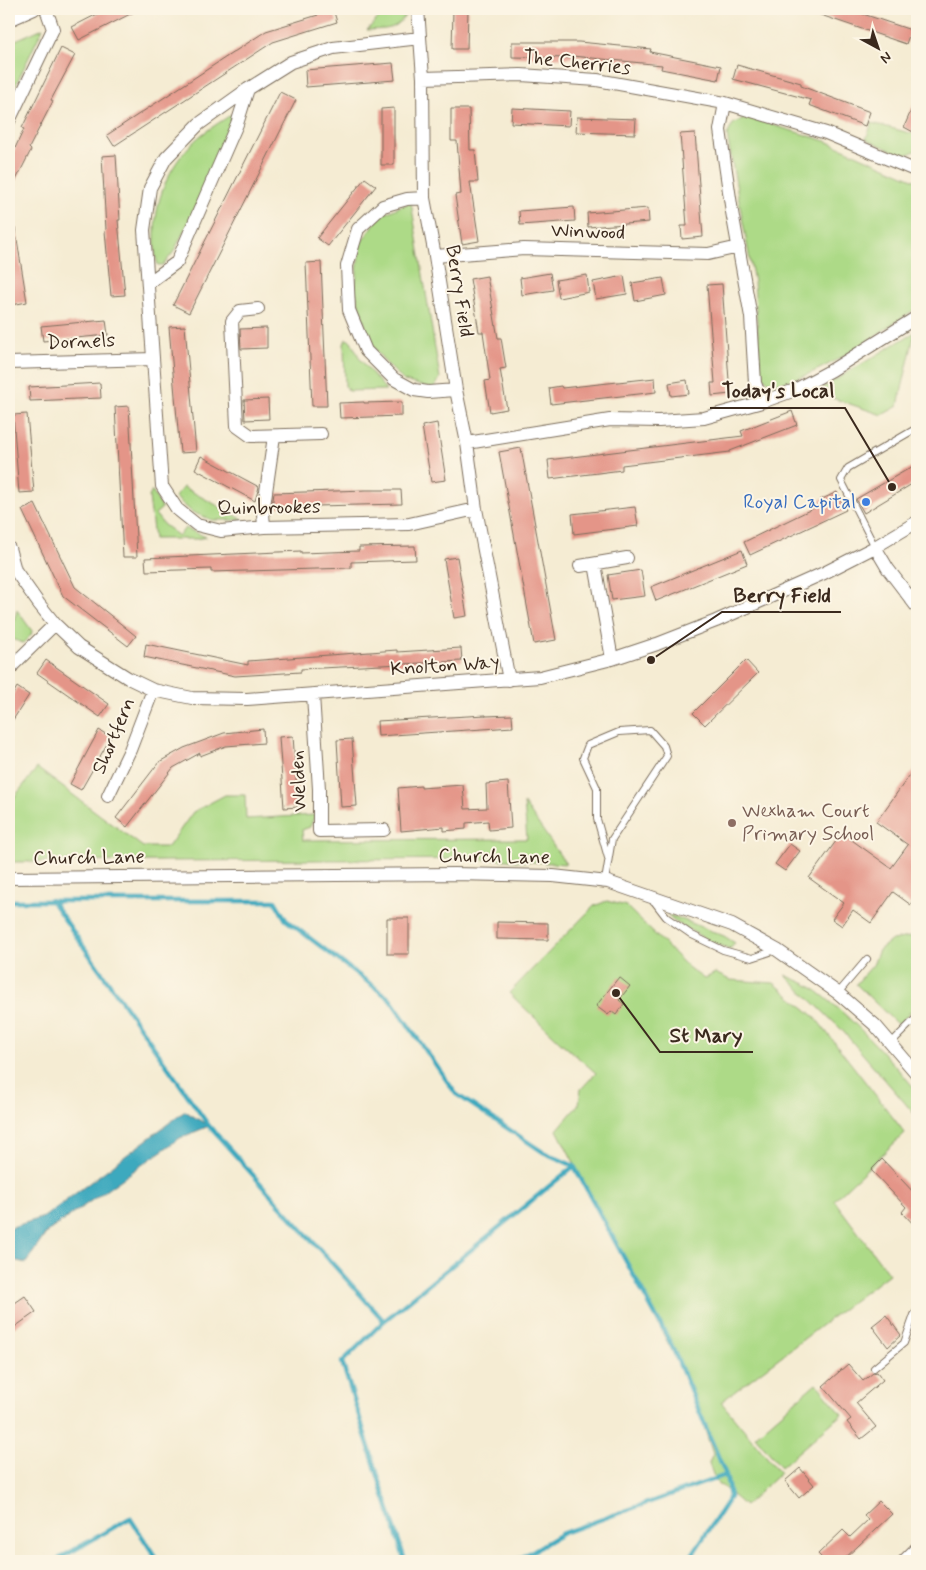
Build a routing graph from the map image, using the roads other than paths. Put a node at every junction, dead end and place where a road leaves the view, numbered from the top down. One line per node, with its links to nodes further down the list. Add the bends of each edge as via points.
1 (34, 9): 4 (street)
2 (46, 9): 9 (street, via 53,29)
3 (418, 9): 5 (street, Berry Field)
4 (9, 20)
5 (420, 38): 6 (street, Berry Field); 7 (street, Quinbrookes, via 333,48 291,62)
6 (423, 78): 8 (street, The Cherries, via 521,75 597,80); 11 (street, Berry Field)
7 (248, 89): 14 (street, via 237,124 177,262); 14 (street, Quinbrookes, via 199,124 166,158 150,188 144,230)
8 (725, 102): 10 (street, The Cherries, via 826,133); 12 (street, via 720,130)
9 (9, 122)
10 (917, 172)
11 (424, 198): 13 (street, Berry Field); 19 (street, via 407,198 383,206 358,229 347,266 349,310 366,351 394,379 414,390)
12 (739, 247): 13 (street, Winwood, via 708,254 524,249); 20 (street, via 751,317 755,383)
13 (435, 256): 19 (street, Berry Field)
14 (148, 283): 17 (street, Quinbrookes)
15 (258, 310): 23 (street, via 240,311 232,321 237,426 251,436)
16 (917, 317): 20 (street, via 795,390)
17 (153, 359): 18 (street, Dornels); 27 (street, Quinbrookes, via 162,486 177,510 197,525 221,531)
18 (9, 363)
19 (456, 390): 24 (street, Berry Field)
20 (762, 402): 24 (street, via 704,418 610,420)
21 (917, 428): 28 (lane, via 848,468 841,480)
22 (320, 434): 23 (street)
23 (274, 436): 27 (street, via 263,513)
24 (467, 443): 25 (street, Berry Field)
25 (476, 509): 27 (street, Quinbrookes, via 409,524); 37 (street, Berry Field)
26 (917, 522): 28 (street, Knolton Way)
27 (264, 527)
28 (875, 547): 33 (street); 35 (street, Knolton Way, via 716,621)
29 (9, 548): 34 (street, Knolton Way, via 16,570)
30 (627, 558): 31 (street)
31 (595, 564): 32 (street); 35 (street)
32 (580, 566)
33 (917, 608)
34 (55, 624): 36 (street); 38 (street, Knolton Way, via 79,647)
35 (612, 659): 37 (street, Knolton Way, via 540,678)
36 (9, 671)
37 (509, 680): 39 (street, Knolton Way)
38 (153, 690): 39 (street, Knolton Way, via 192,698); 40 (street, Shortfern)
39 (312, 695): 41 (street, Welden, via 319,831)
40 (108, 796)
41 (384, 830)
42 (608, 858): 42 (lane, via 612,839 667,756 664,746 650,730 619,732 588,745 583,758 596,788 597,819); 44 (lane)
43 (9, 878): 44 (street, Church Lane, via 454,874 553,876)
44 (605, 881): 45 (street, Church Lane)
45 (650, 896): 46 (street, Church Lane, via 732,925); 46 (lane, via 666,917 692,935 723,950 752,958)
46 (777, 950): 48 (street, Church Lane)
47 (867, 959): 48 (lane)
48 (838, 993): 50 (street, Church Lane)
49 (917, 1017): 50 (lane)
50 (891, 1043): 51 (street, Church Lane)
51 (917, 1074)
52 (917, 1311): 53 (lane, via 904,1343)
53 (874, 1368)
54 (917, 1548): 55 (street)
55 (904, 1561)

